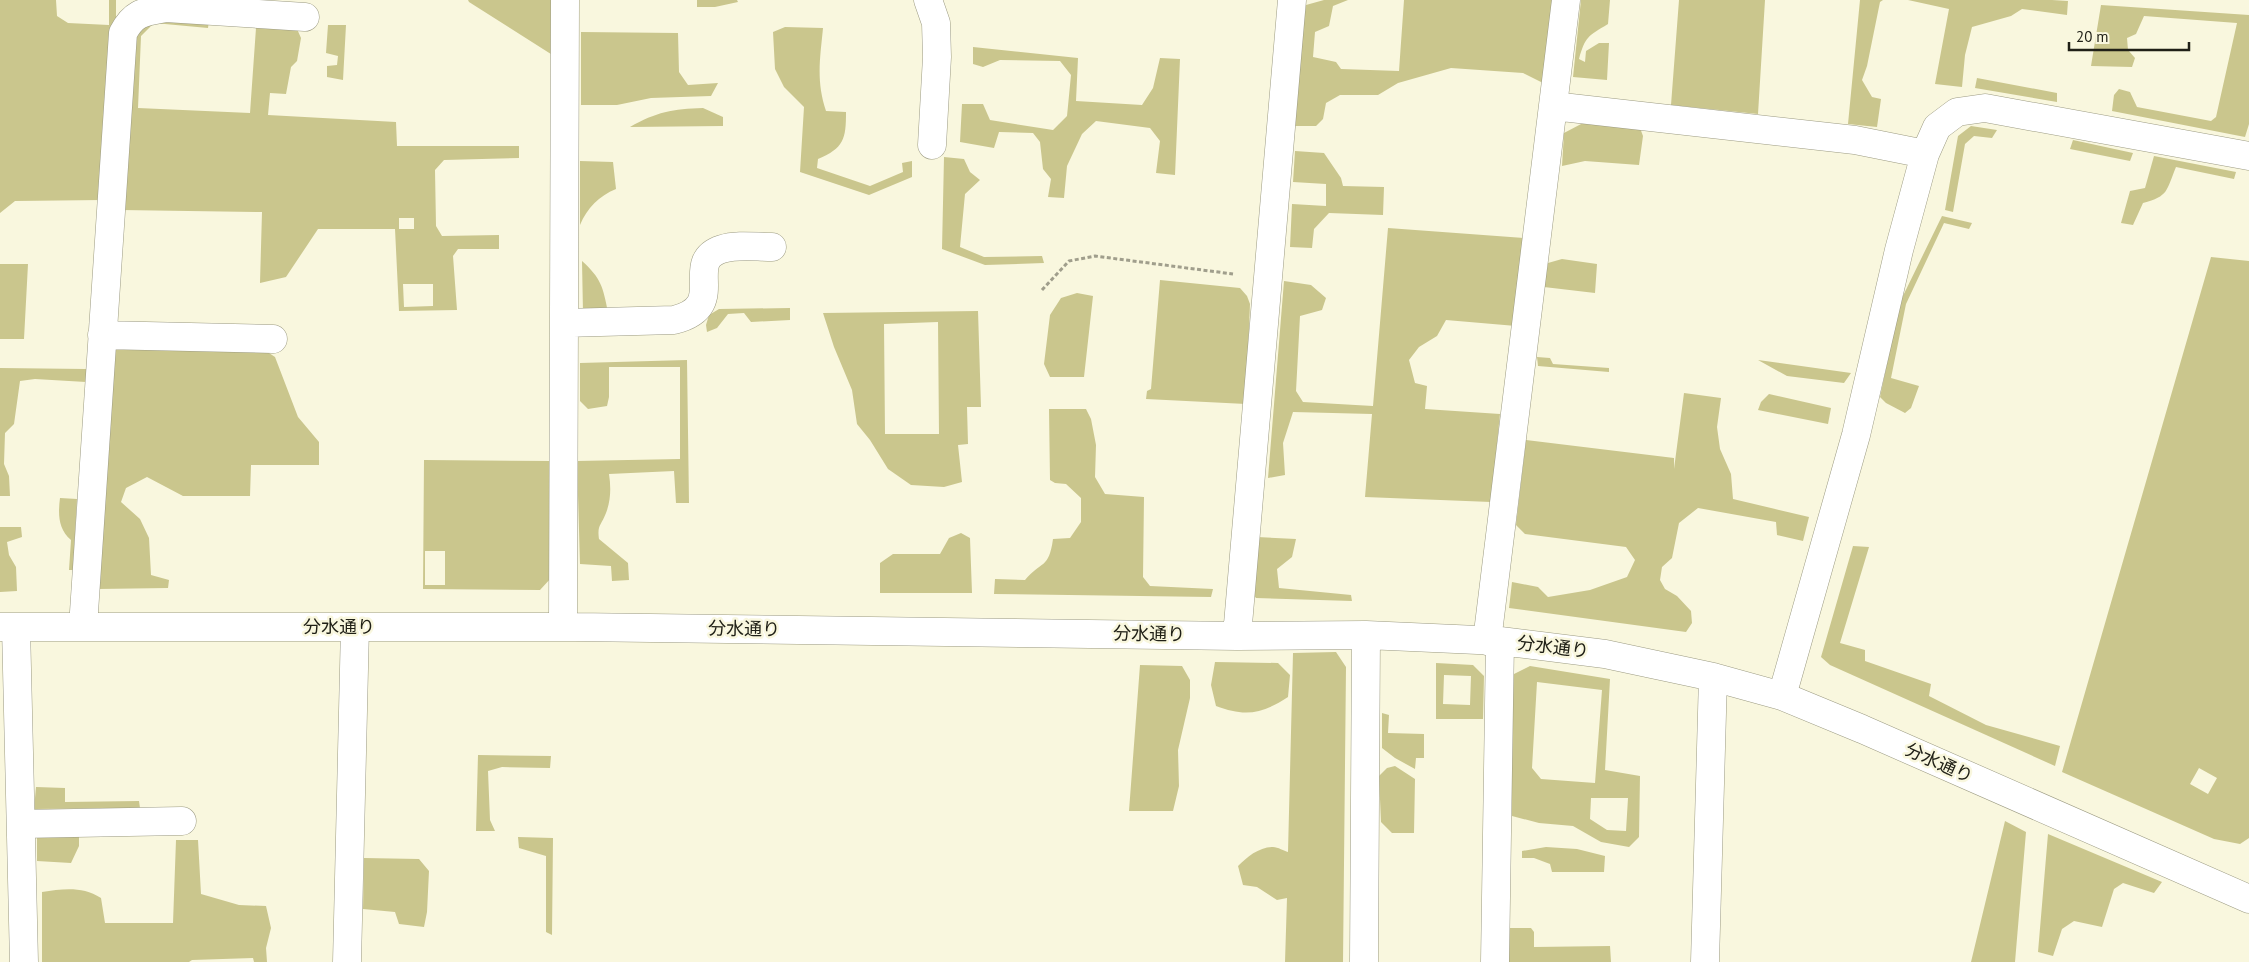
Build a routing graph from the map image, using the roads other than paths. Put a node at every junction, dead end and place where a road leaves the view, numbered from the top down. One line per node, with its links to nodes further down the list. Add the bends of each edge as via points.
1 (565, 0): 11 (street)
2 (928, 0): 7 (street, via 936,23 937,57)
3 (1292, 0): 19 (street)
4 (1566, 0): 6 (street)
5 (305, 17): 12 (street, via 166,8 147,11 130,19 123,33)
6 (1553, 106): 8 (street, via 1854,140); 20 (street)
7 (932, 145)
8 (1925, 154): 9 (street, via 1937,127 1957,112 1985,108); 22 (street, via 1856,435)
9 (2249, 156)
10 (772, 247): 11 (street, via 734,246 720,249 708,257 703,271 704,298 698,310 688,316 674,320)
11 (564, 323): 17 (street)
12 (102, 335): 13 (street); 15 (street)
13 (273, 339)
14 (8, 627): 15 (street, 分水通り); 24 (street)
15 (83, 627): 16 (street, 分水通り)
16 (355, 627): 17 (street, 分水通り); 27 (street)
17 (563, 627): 19 (street, 分水通り)
18 (1366, 635): 19 (street, 分水通り); 20 (street, 分水通り); 28 (street)
19 (1237, 636)
20 (1494, 641): 21 (street, 分水通り, via 1606,654); 29 (street)
21 (1713, 677): 22 (street, 分水通り); 30 (street)
22 (1782, 696): 25 (street, 分水通り)
23 (182, 821): 24 (street)
24 (21, 824): 26 (street)
25 (2249, 899)
26 (24, 962)
27 (347, 962)
28 (1364, 962)
29 (1494, 962)
30 (1705, 962)

